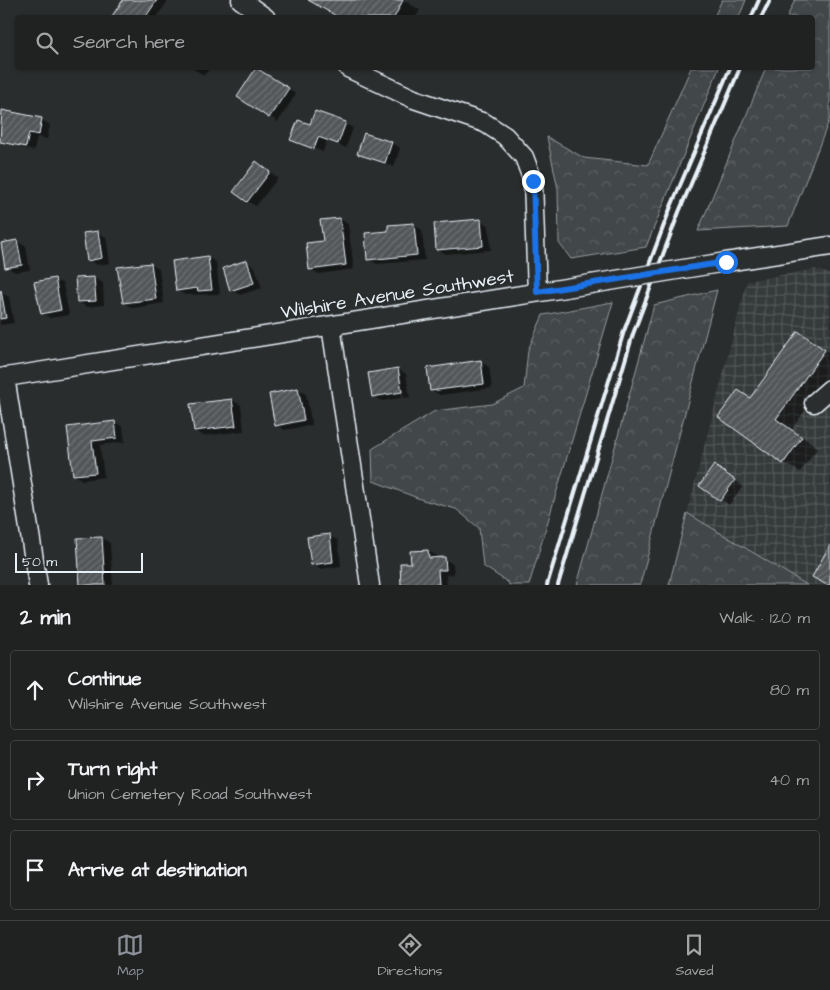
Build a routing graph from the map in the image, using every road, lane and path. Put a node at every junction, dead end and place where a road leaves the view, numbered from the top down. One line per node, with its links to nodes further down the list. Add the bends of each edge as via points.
1 (241, 0): 2 (street)
2 (262, 15)
3 (352, 70): 5 (street, via 414,99 485,123 505,136 524,157 533,181)
4 (830, 246): 5 (street, Wilshire Avenue Southwest, bridge)
5 (537, 292): 6 (street, Wilshire Avenue Southwest)
6 (332, 326): 7 (street, Wilshire Avenue Southwest); 11 (street)
7 (2, 377): 10 (street)
8 (830, 389): 9 (street)
9 (814, 403)
10 (38, 585)
11 (370, 585)

